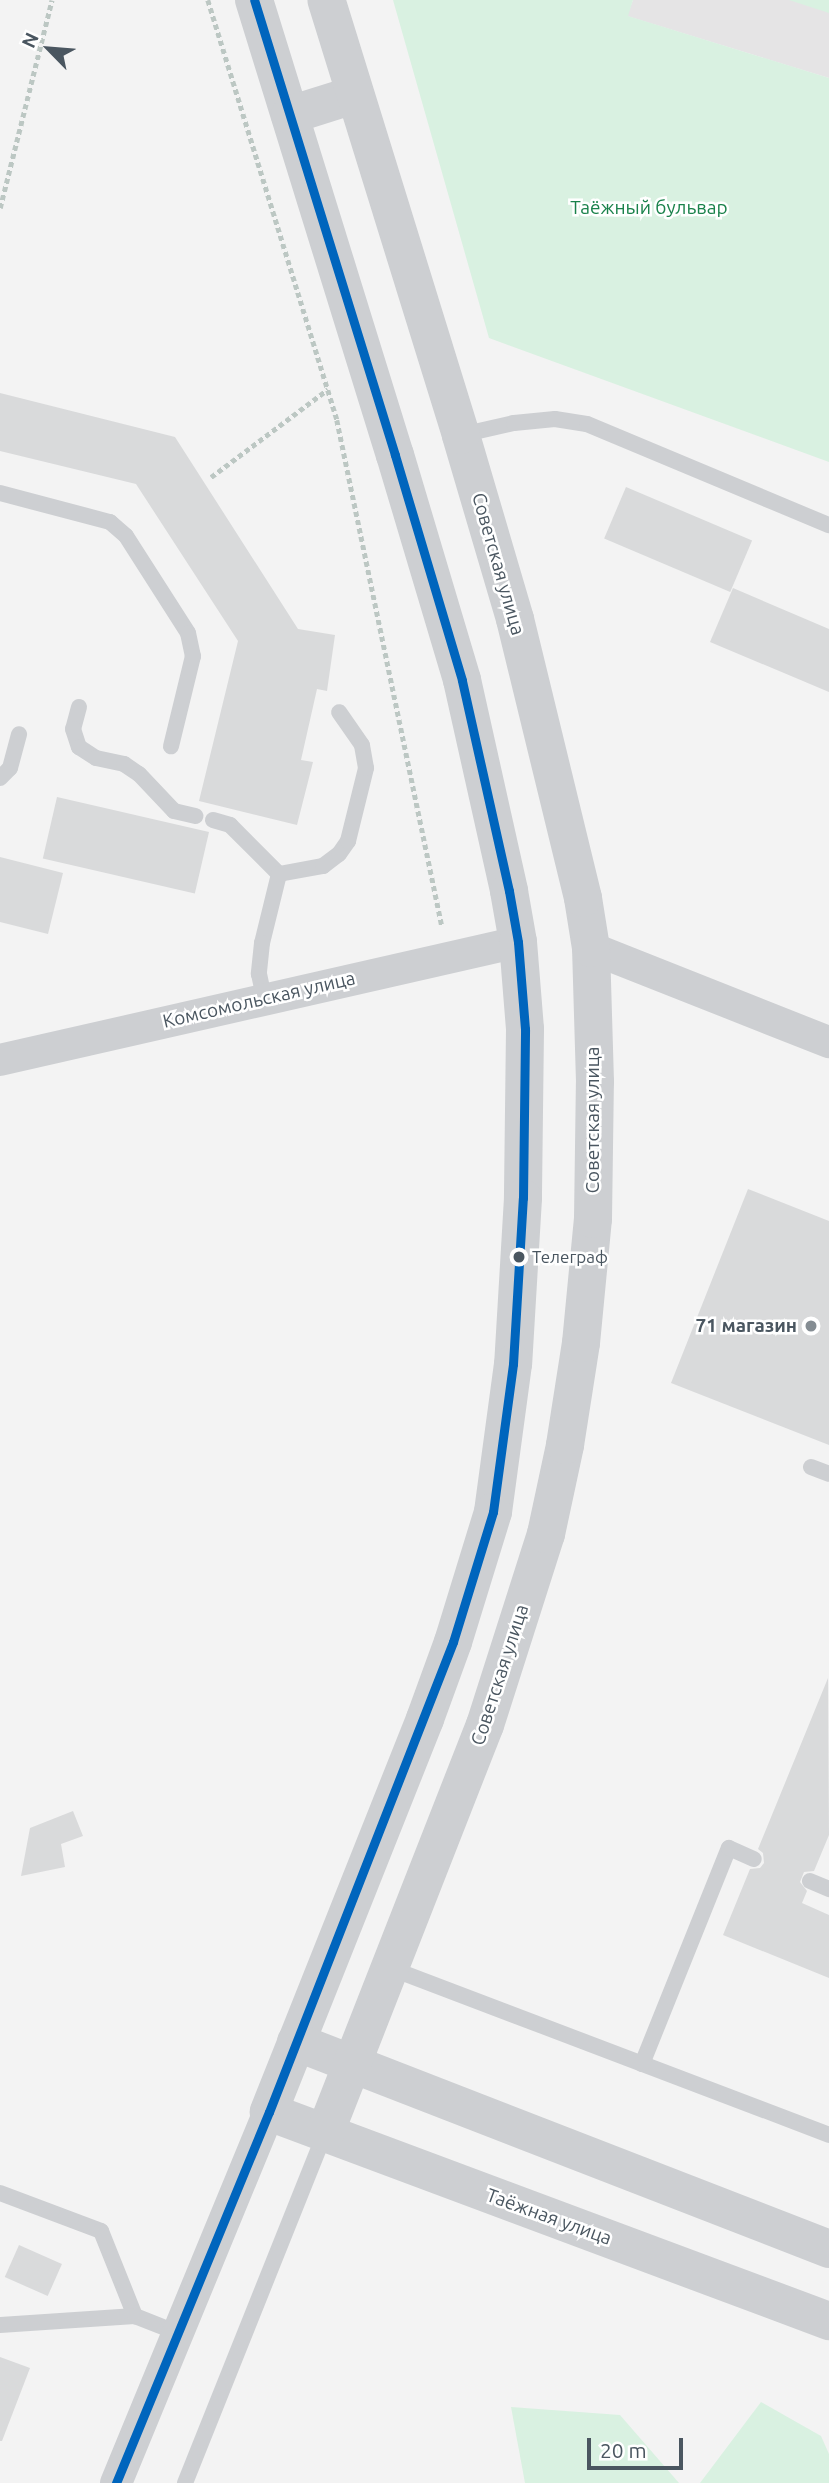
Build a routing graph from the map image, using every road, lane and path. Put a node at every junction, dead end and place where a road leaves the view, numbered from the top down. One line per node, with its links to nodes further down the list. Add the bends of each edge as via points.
1 (52, 0): 7 (path)
2 (208, 0): 8 (path)
3 (254, 0): 6 (street)
4 (326, 0): 5 (street, Советская улица)
5 (354, 95): 6 (street); 9 (street, Советская улица)
6 (290, 115): 21 (street, via 462,680)
7 (0, 208)
8 (328, 390): 10 (path); 23 (path)
9 (461, 435): 12 (lane, via 555,419 586,424); 22 (street, Советская улица, via 515,619)
10 (211, 477)
11 (0, 493): 16 (lane, via 110,522 127,536 188,633 193,656)
12 (829, 525)
13 (79, 707): 18 (lane, via 74,729 79,747 96,758 124,764 174,811)
14 (339, 712): 20 (lane, via 362,745 366,768 348,841 323,866)
15 (19, 734): 17 (lane, via 10,768)
16 (170, 746)
17 (0, 778)
18 (195, 816)
19 (212, 820): 20 (lane, via 230,825)
20 (279, 874): 24 (lane, via 262,943 259,974)
21 (518, 943): 23 (street, Комсомольская улица); 33 (street, via 525,1029 523,1198 513,1364 493,1512 425,1719)
22 (591, 947): 25 (street); 32 (street, Советская улица, via 593,1219 565,1445 546,1534 485,1726)
23 (448, 958): 24 (street, Комсомольская улица)
24 (264, 998): 26 (street, Комсомольская улица)
25 (829, 1042)
26 (0, 1060)
27 (811, 1466): 28 (lane)
28 (829, 1474)
29 (754, 1859): 35 (lane, via 729,1849)
30 (810, 1881): 31 (lane)
31 (829, 1889)
32 (390, 1968): 34 (street, Советская улица); 35 (lane)
33 (296, 2042): 34 (street); 36 (street)
34 (352, 2064): 37 (street, Советская улица); 40 (street)
35 (642, 2064): 38 (lane)
36 (269, 2112): 37 (street, Таёжная улица); 44 (street)
37 (325, 2133): 42 (street, Таёжная улица); 46 (lane)
38 (829, 2135)
39 (0, 2193): 41 (lane, via 101,2231)
40 (829, 2249)
41 (135, 2316): 43 (lane); 44 (lane)
42 (829, 2321)
43 (0, 2325)
44 (178, 2333): 45 (street)
45 (116, 2483)
46 (185, 2483)

